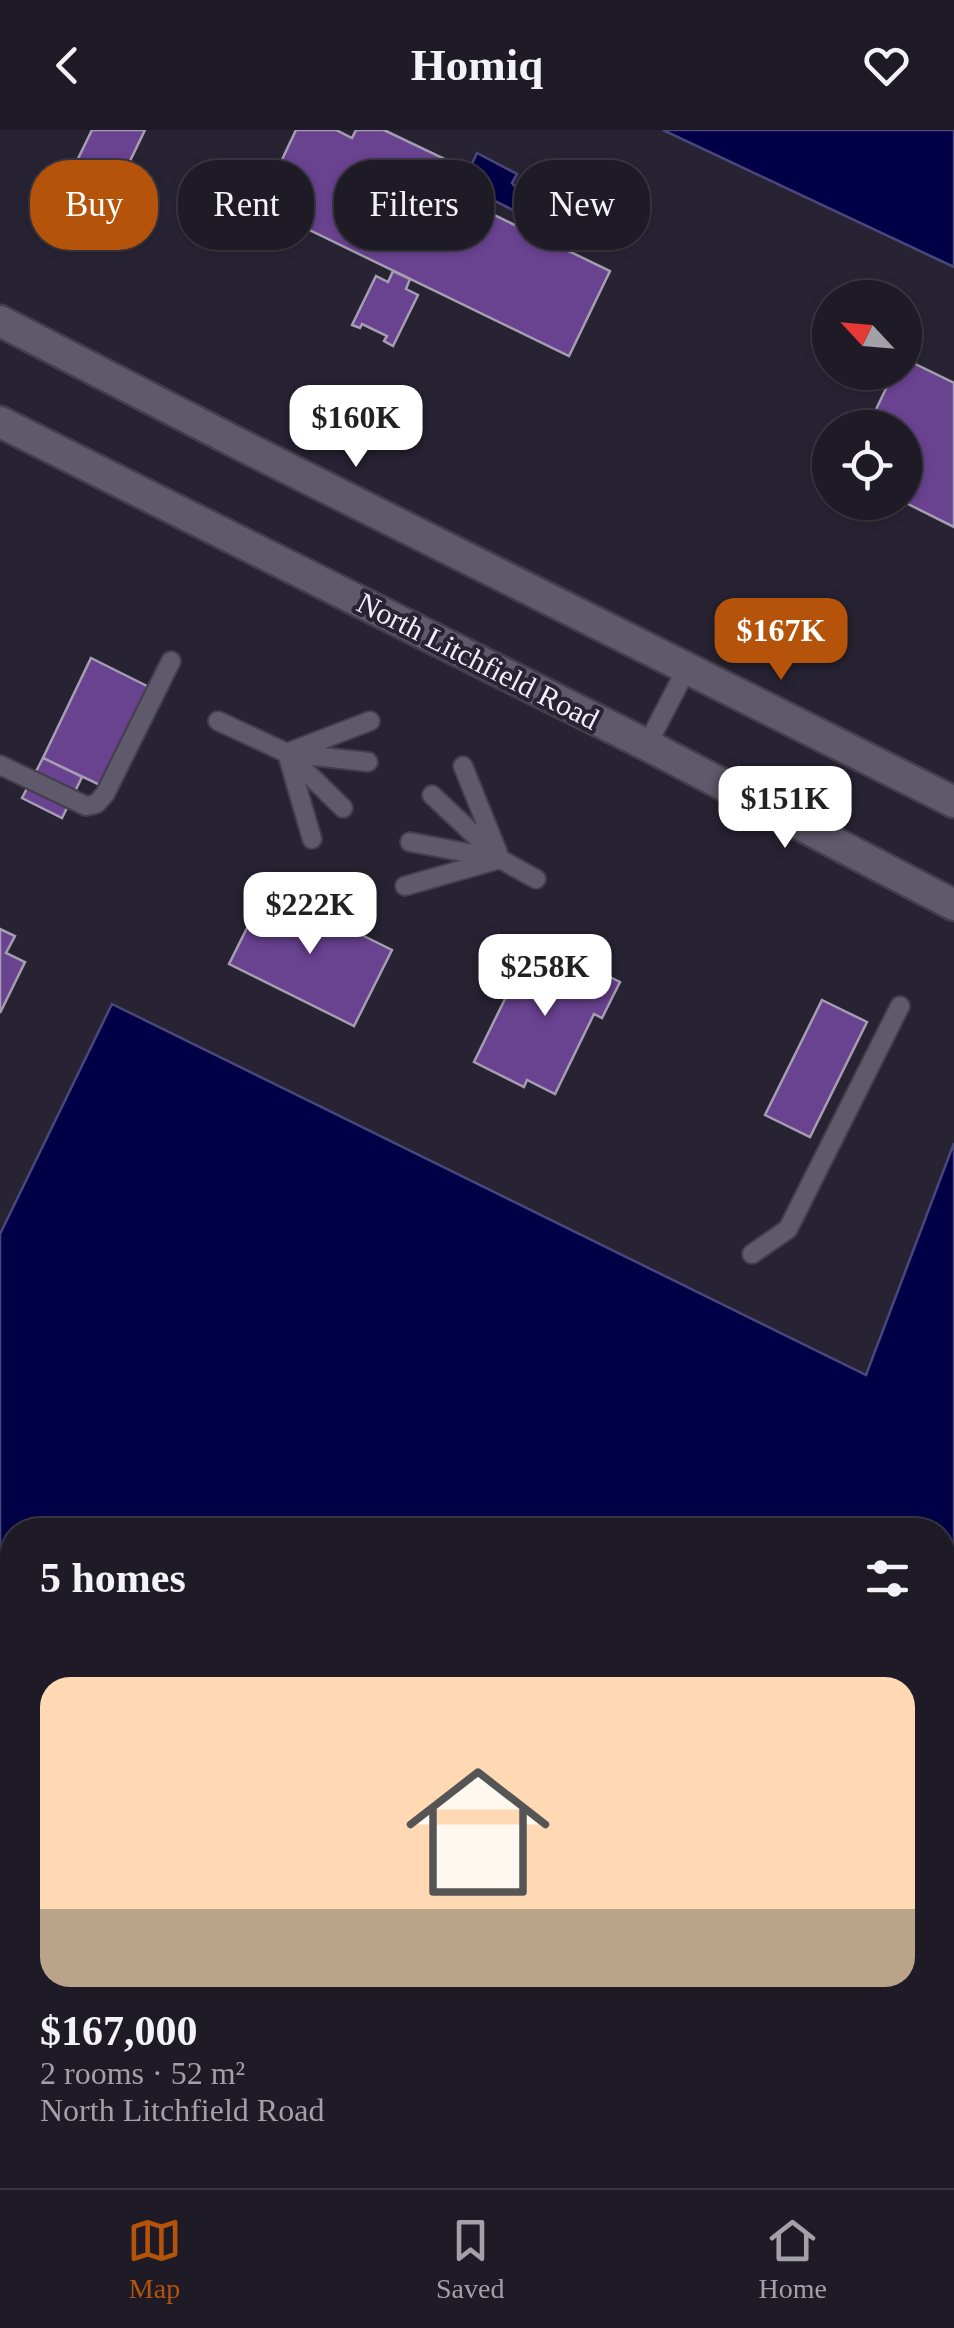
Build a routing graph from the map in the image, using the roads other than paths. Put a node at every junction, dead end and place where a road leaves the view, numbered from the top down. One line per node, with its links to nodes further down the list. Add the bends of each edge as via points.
1 (0, 320): 4 (main road)
2 (0, 422): 7 (main road, North Litchfield Road)
3 (171, 661): 10 (lane, via 96,804 86,806)
4 (686, 670): 7 (lane); 13 (main road)
5 (218, 721): 8 (lane)
6 (370, 721): 8 (lane)
7 (647, 745): 20 (main road, North Litchfield Road)
8 (287, 753): 9 (lane); 14 (lane); 15 (lane)
9 (368, 762)
10 (0, 765)
11 (462, 766): 17 (lane)
12 (432, 795): 17 (lane)
13 (954, 802)
14 (344, 808)
15 (312, 838)
16 (410, 842): 17 (lane)
17 (500, 859): 18 (lane); 19 (lane)
18 (536, 878)
19 (405, 886)
20 (954, 905)
21 (900, 1006): 22 (lane, via 788,1229)
22 (752, 1254)

